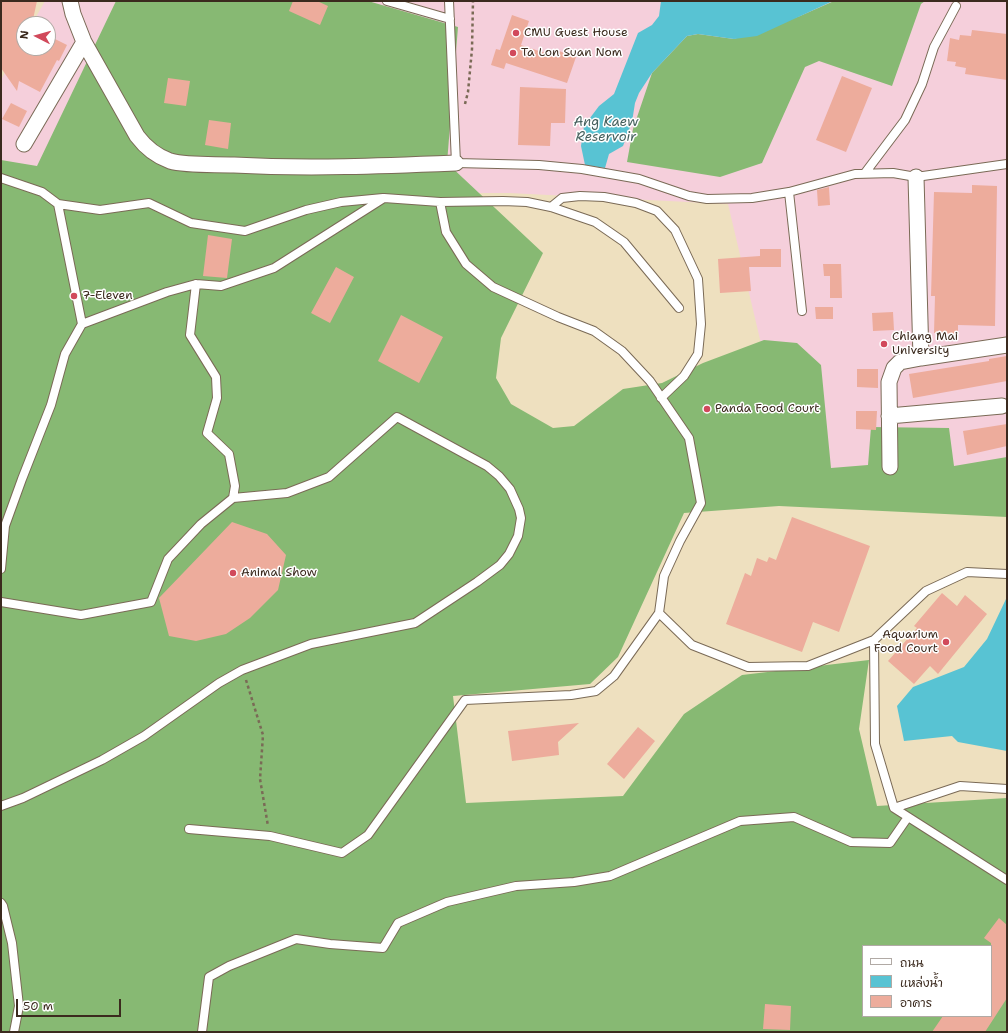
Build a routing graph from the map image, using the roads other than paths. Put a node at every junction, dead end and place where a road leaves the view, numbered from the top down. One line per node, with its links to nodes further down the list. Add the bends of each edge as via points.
1 (70, 1): 6 (street)
2 (387, 1): 5 (lane)
3 (450, 1): 5 (lane)
4 (956, 6): 10 (lane, via 934,47 922,84 905,120)
5 (450, 19): 8 (lane)
6 (84, 42): 7 (street); 8 (street, via 137,136 146,148 171,161 253,166 355,167)
7 (24, 144)
8 (456, 163): 13 (lane, via 582,169 639,179 689,196 707,199 752,198)
9 (1007, 164): 12 (lane)
10 (865, 173): 12 (lane, via 893,173); 13 (lane)
11 (1, 178): 16 (lane, via 42,192)
12 (916, 178): 23 (street)
13 (789, 192): 20 (lane)
14 (384, 198): 15 (lane); 16 (lane, via 341,202 306,210 245,231 191,223 149,203 100,210); 18 (lane, via 274,268 220,286)
15 (440, 202): 17 (lane, via 527,202); 24 (lane, via 446,232 466,264 493,287 594,331 622,351 650,381)
16 (58, 204): 21 (lane)
17 (551, 207): 19 (lane, via 595,222 624,242); 24 (lane, via 562,198 604,197 657,211 675,230 698,279 701,324 698,354 684,376)
18 (196, 284): 21 (lane, via 167,292); 28 (lane, via 190,335 216,377 216,398 208,433 230,454 236,486)
19 (679, 308)
20 (802, 311)
21 (82, 324): 29 (lane, via 65,354 51,405 6,526)
22 (1007, 345): 23 (street)
23 (921, 358): 26 (street, via 900,362 894,368 889,382)
24 (661, 398): 32 (lane, via 689,438 701,503 664,576)
25 (1002, 406): 26 (street)
26 (889, 416): 27 (street)
27 (890, 467)
28 (233, 498): 31 (lane, via 201,524 168,559 151,602 81,615); 35 (lane, via 287,493 329,477 397,418 487,466 510,489 521,518 518,536 500,565 415,623 311,644 242,670 219,683 144,736 102,760)
29 (1, 569)
30 (1007, 574): 33 (lane, via 967,572 926,591)
31 (1, 602)
32 (659, 613): 33 (lane, via 692,645 748,667 808,666); 38 (lane, via 614,676 596,691 571,695 465,700 368,835 342,853 270,836)
33 (874, 640): 36 (lane, via 875,744)
34 (1007, 789): 36 (lane, via 960,786)
35 (1, 806)
36 (894, 808): 37 (lane)
37 (908, 817): 39 (lane); 42 (lane, via 890,843 851,842 794,817 740,820 610,876 574,882 516,886 447,902 398,922 383,948 296,939 209,976)
38 (189, 829)
39 (1007, 880)
40 (1, 903): 41 (lane, via 12,943 19,1006)
41 (14, 1032)
42 (202, 1032)

